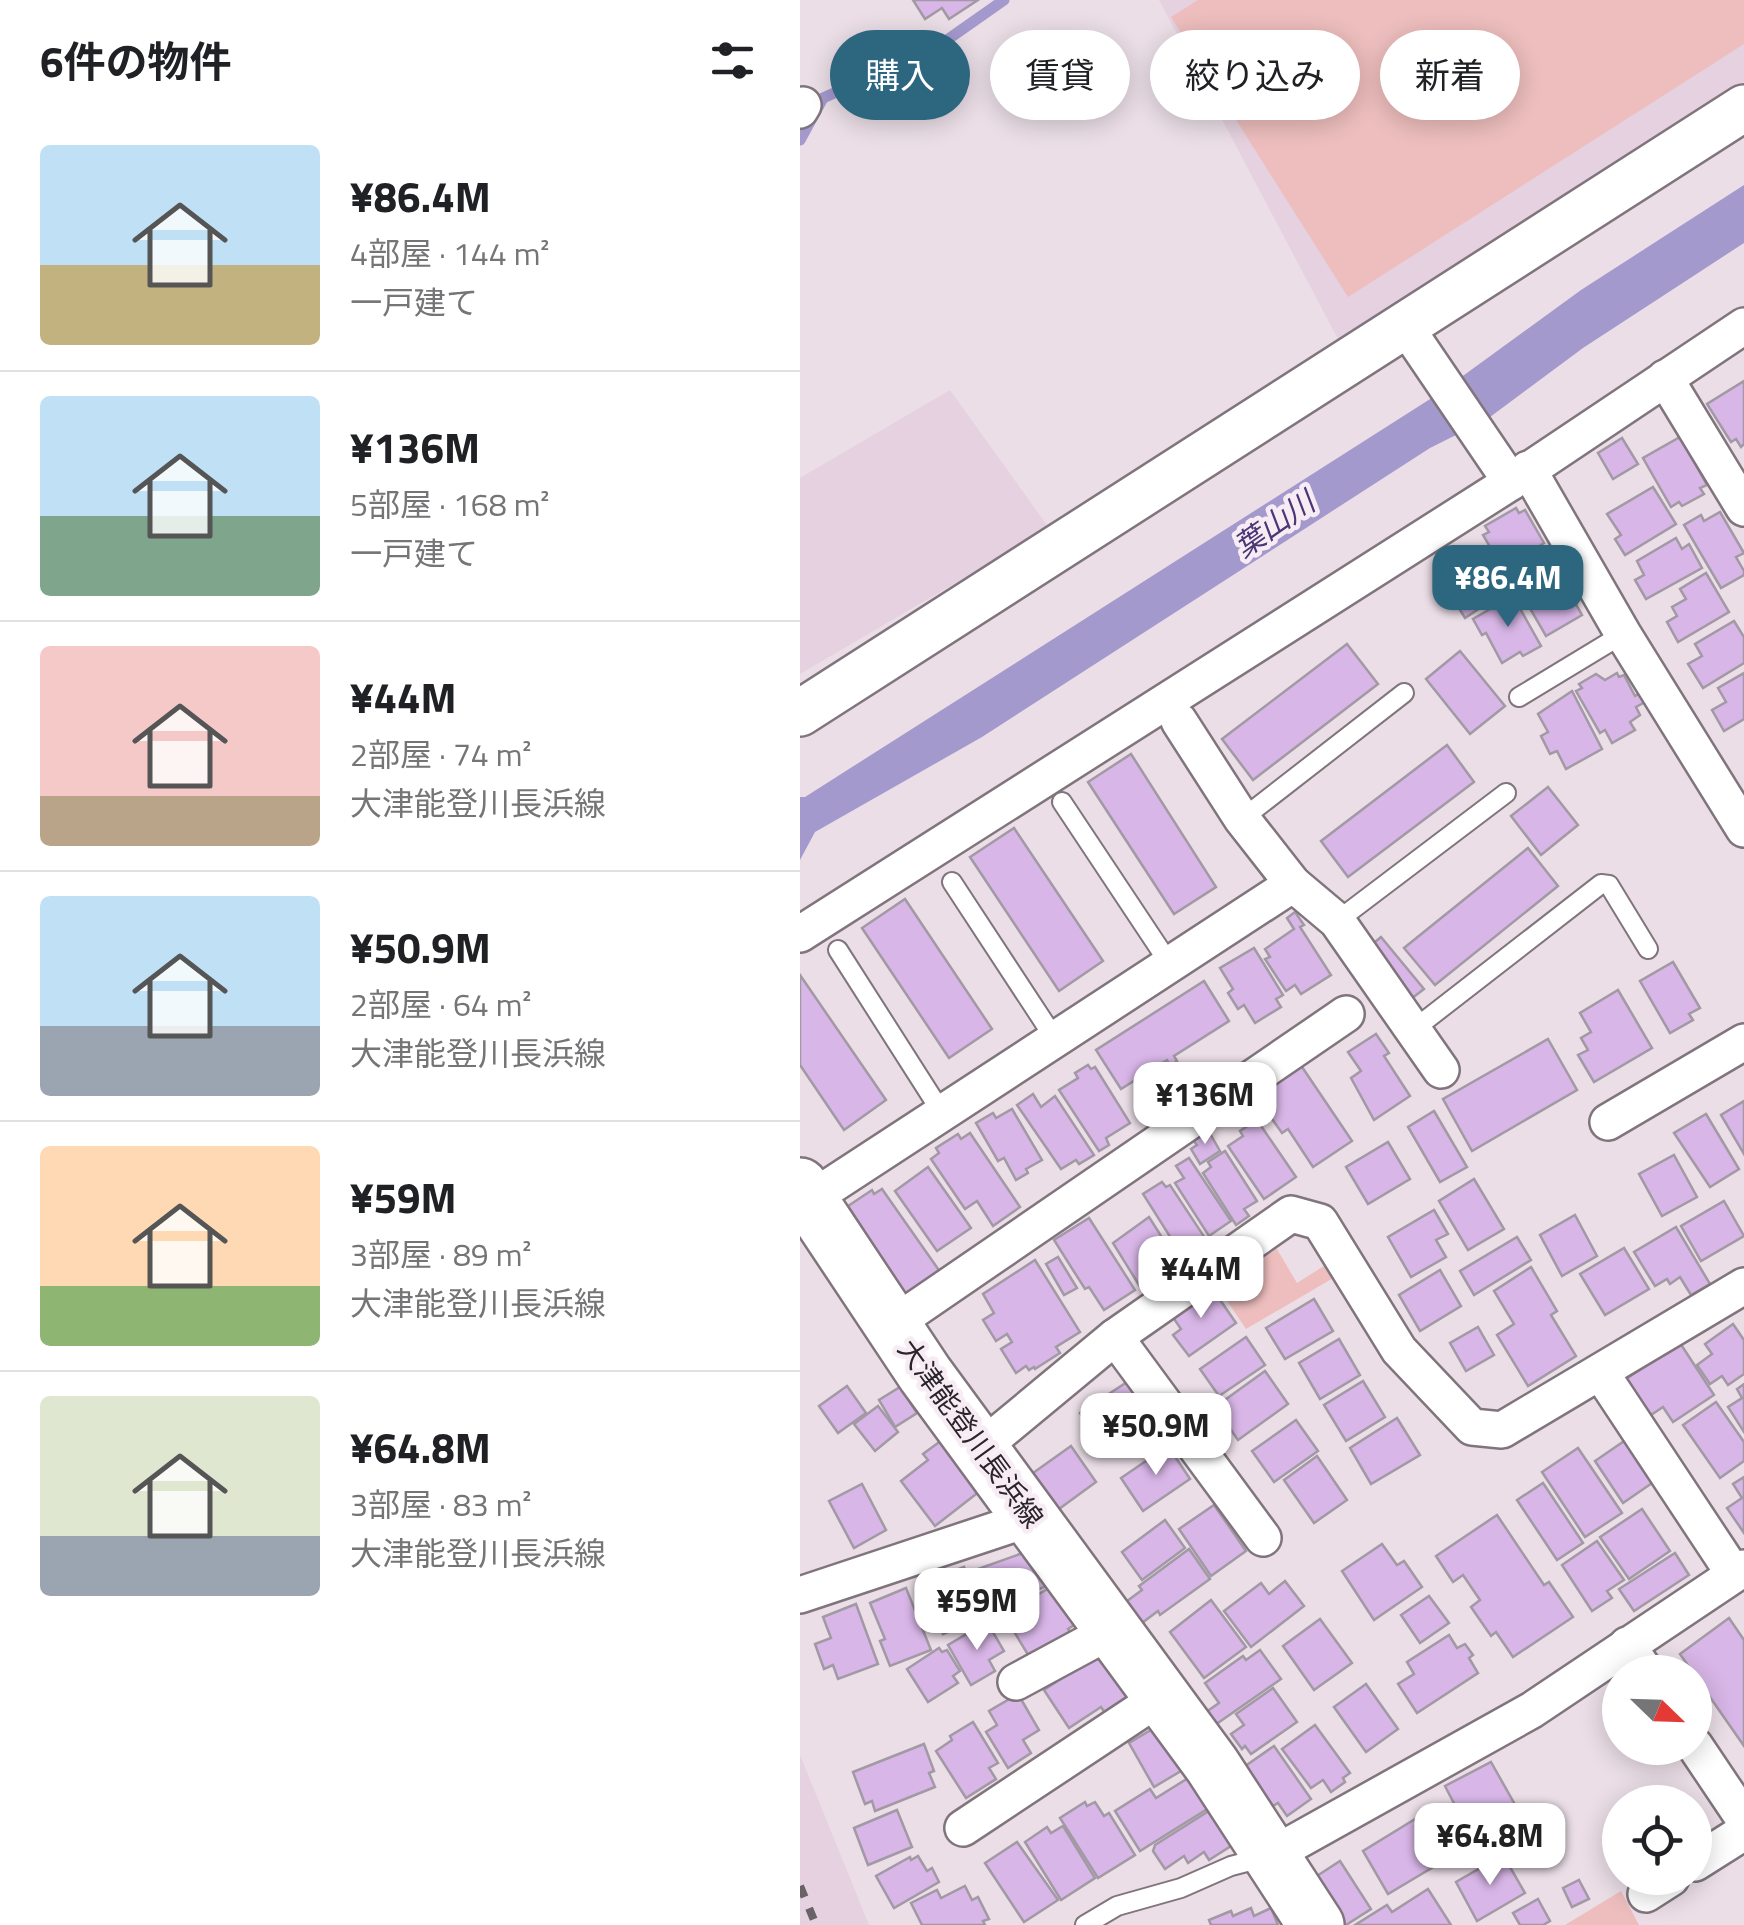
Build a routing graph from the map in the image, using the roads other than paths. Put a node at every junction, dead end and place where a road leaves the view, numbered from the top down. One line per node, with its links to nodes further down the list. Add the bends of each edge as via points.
1 (1744, 108): 2 (street)
2 (1404, 323): 5 (street); 10 (street)
3 (1744, 326): 4 (street)
4 (1665, 378): 5 (street); 6 (street)
5 (1519, 475): 7 (street); 19 (street)
6 (1744, 508)
7 (1623, 634): 9 (lane); 15 (street)
8 (1404, 693): 14 (lane)
9 (1518, 697)
10 (800, 713)
11 (1179, 722): 14 (street)
12 (1506, 793): 18 (lane)
13 (1062, 802): 22 (lane)
14 (1242, 819): 17 (street)
15 (1744, 830)
16 (952, 882): 25 (lane)
17 (1293, 884): 18 (street); 22 (street)
18 (1337, 921): 24 (street)
19 (800, 934)
20 (1648, 949): 24 (lane, via 1610,886 1601,884)
21 (838, 950): 28 (lane)
22 (1171, 966): 25 (street)
23 (1346, 1014): 32 (street)
24 (1413, 1030): 27 (street)
25 (1055, 1040): 28 (street)
26 (1744, 1042): 29 (street)
27 (1441, 1070)
28 (942, 1113): 30 (street)
29 (1608, 1122)
30 (805, 1193): 32 (main road, 大津能登川長浜線)
31 (1744, 1286): 34 (street)
32 (892, 1324): 35 (main road, 大津能登川長浜線)
33 (1115, 1337): 34 (street, via 1291,1214 1320,1222 1399,1350 1472,1427 1502,1430); 35 (street); 37 (street)
34 (1601, 1374): 38 (street)
35 (980, 1448): 36 (main road, 大津能登川長浜線)
36 (1032, 1518): 39 (street); 40 (main road, 大津能登川長浜線)
37 (1263, 1538)
38 (1739, 1571): 41 (street)
39 (800, 1595)
40 (1114, 1629): 43 (street); 44 (main road, 大津能登川長浜線)
41 (1642, 1655)
42 (1602, 1676): 50 (street)
43 (1016, 1682)
44 (1162, 1696): 47 (street); 50 (main road, 大津能登川長浜線)
45 (1708, 1765): 46 (street)
46 (1744, 1819)
47 (963, 1828)
48 (1744, 1832): 49 (street)
49 (1712, 1852)
50 (1272, 1856): 51 (lane, via 1118,1906); 52 (main road, 大津能登川長浜線)
51 (1085, 1925)
52 (1316, 1925)

